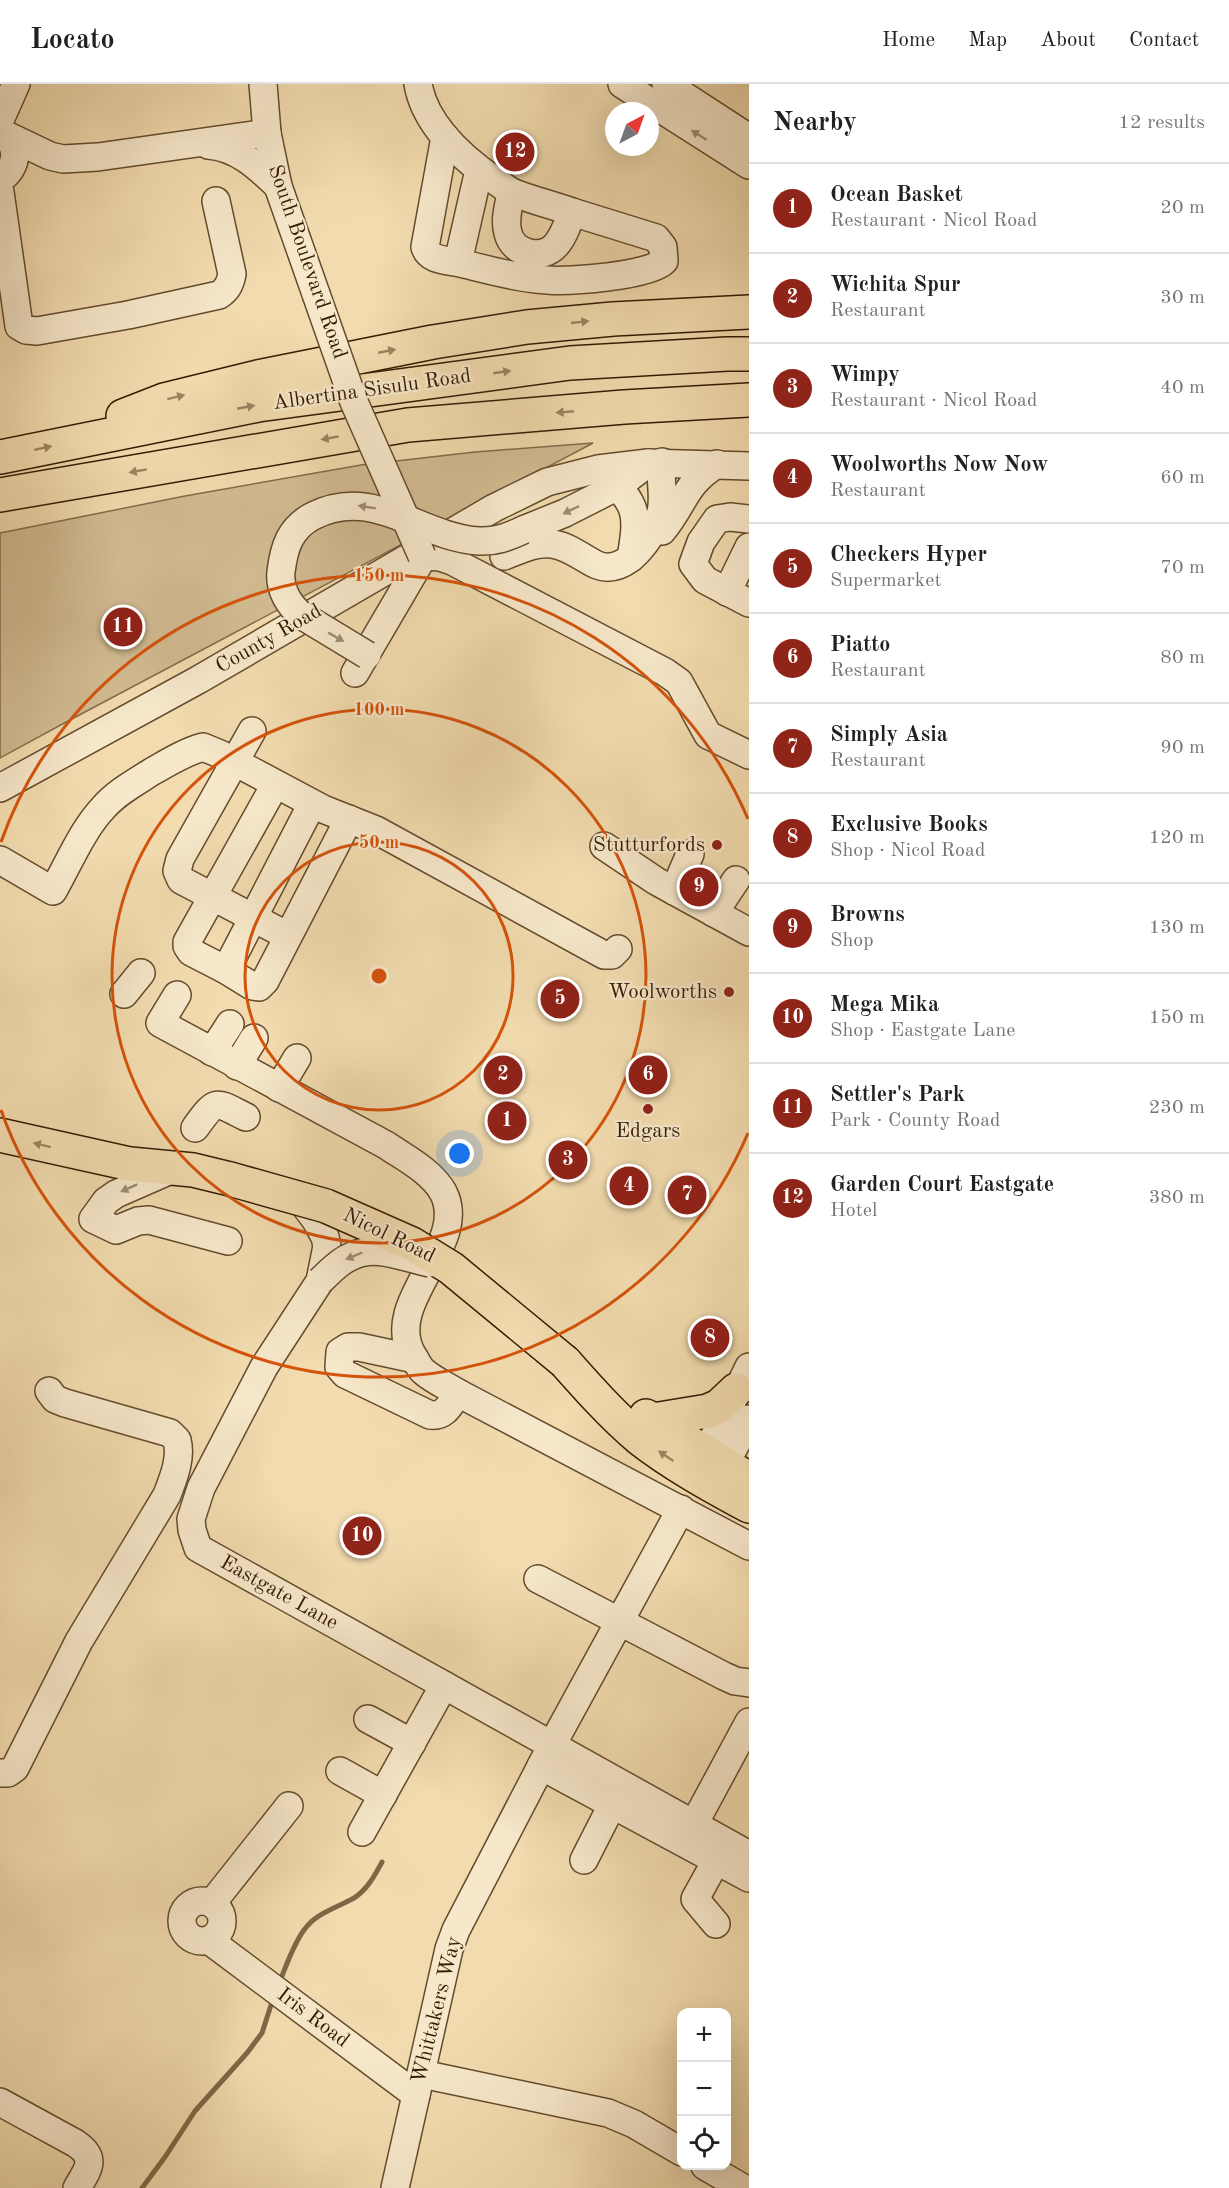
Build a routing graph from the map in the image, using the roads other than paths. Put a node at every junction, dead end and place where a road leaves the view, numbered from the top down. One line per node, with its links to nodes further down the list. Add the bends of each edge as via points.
1 (16, 84): 6 (street)
2 (263, 84): 7 (street, South Boulevard Road)
3 (418, 84): 8 (street, via 423,105)
4 (622, 84): 12 (street, one-way to 4)
5 (674, 87): 9 (street)
6 (2, 129): 11 (street); 14 (street, via 13,146)
7 (267, 133): 10 (street); 15 (street, South Boulevard Road)
8 (445, 137): 13 (street); 20 (street, via 425,247 434,257)
9 (749, 138)
10 (195, 144): 11 (street, via 98,158); 15 (street, via 221,146 238,153)
11 (50, 156): 14 (street)
12 (749, 165)
13 (479, 170): 17 (street); 20 (street)
14 (7, 171)
15 (278, 186): 36 (street, South Boulevard Road, bridge, via 354,402)
16 (0, 192): 18 (street, via 19,326 37,331 224,292 232,274)
17 (512, 192): 19 (street); 19 (street, via 506,223 508,235 523,252 539,254 551,250 562,237)
18 (216, 201)
19 (572, 212): 20 (street, via 656,238 663,247 664,261 655,268 620,275 547,280)
20 (458, 262)
21 (749, 312): 26 (main road, one-way to 21, via 136,409 164,400 363,356 527,327)
22 (749, 354): 26 (main road, Albertina Sisulu Road, one-way to 22, via 258,405 570,363)
23 (749, 400): 24 (main road, Albertina Sisulu Road)
24 (624, 407): 25 (main road); 32 (main road, Albertina Sisulu Road, one-way to 32, via 408,425)
25 (749, 416)
26 (86, 439): 27 (main road, Albertina Sisulu Road, one-way to 26)
27 (0, 457)
28 (655, 462): 29 (street, County Road); 31 (street, County Road); 35 (street, via 660,474 661,513)
29 (717, 464): 30 (street, County Road); 35 (street, via 693,483 666,527)
30 (749, 466)
31 (608, 478): 35 (street, via 626,495 634,512); 36 (street, one-way to 36, bridge, via 565,513 496,541 479,541 436,530 368,506 328,508 296,527 287,540 280,578 293,609 361,664); 43 (street, County Road, via 547,482 494,508 198,680)
32 (0, 495)
33 (749, 519): 38 (street, via 717,519 701,542 693,564 705,580)
34 (749, 547): 38 (street)
35 (636, 552): 37 (street, via 616,566 606,567 554,544 531,545)
36 (422, 556): 40 (street, via 452,561 664,672 679,682 708,735)
37 (504, 556)
38 (738, 598)
39 (252, 731): 41 (street)
40 (749, 755)
41 (234, 761): 42 (street); 48 (street, via 203,747 179,756 122,791 90,825 53,891); 51 (street, via 177,871 181,880)
42 (275, 784): 44 (street); 51 (street)
43 (0, 788)
44 (312, 804): 45 (street); 53 (street)
45 (349, 819): 55 (street); 56 (street, via 604,955 612,955)
46 (604, 846): 50 (street)
47 (690, 854): 50 (street)
48 (0, 860)
49 (736, 880): 52 (street)
50 (674, 891): 52 (street)
51 (213, 897): 53 (street); 57 (street, via 187,946 191,952)
52 (714, 913): 54 (street)
53 (252, 917): 55 (street); 57 (street)
54 (749, 932)
55 (288, 936): 57 (street, via 259,987)
56 (618, 949)
57 (226, 970)
58 (177, 995): 61 (street, via 160,1023)
59 (230, 1024): 61 (street)
60 (254, 1038): 63 (street)
61 (212, 1052): 63 (street)
62 (297, 1058): 64 (street)
63 (237, 1066): 64 (street)
64 (279, 1088): 74 (street, via 386,1145 420,1167 442,1190 448,1210 447,1229 408,1317 407,1341)
65 (0, 1112): 69 (main road, Nicol Road, via 164,1156)
66 (246, 1117): 67 (street, via 215,1104)
67 (195, 1128)
68 (0, 1135): 69 (main road, Nicol Road, one-way to 68, via 130,1164)
69 (178, 1169): 70 (main road, Nicol Road, bridge); 71 (street, one-way to 71, via 116,1194 93,1218 116,1230 149,1220)
70 (299, 1198): 72 (main road, Nicol Road, bridge, via 380,1228); 73 (street, bridge, via 325,1237 327,1246)
71 (228, 1241)
72 (451, 1268): 73 (street, Eastgate Lane, one-way to 73, bridge, via 380,1251 363,1252 342,1262); 75 (main road, Nicol Road, bridge)
73 (320, 1281): 87 (street, Eastgate Lane, via 264,1367 198,1496 191,1520 198,1548)
74 (415, 1359): 78 (street, via 423,1371); 78 (street, via 348,1347 340,1352 339,1367 345,1374 430,1415 445,1412)
75 (565, 1362): 79 (main road, Nicol Road); 80 (main road, Nicol Road, one-way to 75, via 640,1438)
76 (49, 1391): 93 (street, via 65,1403 170,1432 177,1440 177,1461 166,1496 79,1641 15,1768)
77 (745, 1392): 79 (main road, via 708,1411); 80 (street)
78 (458, 1393): 82 (street)
79 (653, 1420): 80 (main road, Nicol Road)
80 (717, 1472): 81 (main road, Nicol Road)
81 (749, 1506)
82 (681, 1509): 83 (street); 85 (street, Whittakers Way)
83 (749, 1546)
84 (538, 1579): 85 (street)
85 (620, 1620): 86 (street, via 724,1676); 91 (street, Whittakers Way)
86 (749, 1683)
87 (444, 1685): 90 (street); 91 (street, Eastgate Lane)
88 (368, 1719): 90 (street)
89 (749, 1722): 97 (street)
90 (412, 1743): 94 (street)
91 (546, 1756): 95 (street); 97 (street, Eastgate Lane); 104 (street, Whittakers Way, via 452,1941)
92 (340, 1771): 94 (street)
93 (0, 1773)
94 (383, 1795): 98 (street)
95 (612, 1805): 100 (street); 101 (street)
96 (289, 1806): 104 (street, Iris Road, via 212,1903 198,1901 184,1911 182,1923 187,1935 198,1941 210,1941)
97 (694, 1824): 99 (street, Eastgate Lane)
98 (362, 1832)
99 (749, 1855)
100 (584, 1860)
101 (717, 1861): 102 (street); 103 (street, via 695,1899)
102 (749, 1878)
103 (716, 1924)
104 (419, 2085): 106 (street, via 608,2113); 109 (street, Whittakers Way)
105 (0, 2102): 108 (street, via 86,2151 89,2167)
106 (677, 2150)
107 (712, 2170): 110 (street)
108 (76, 2188)
109 (395, 2188)
110 (743, 2188)

